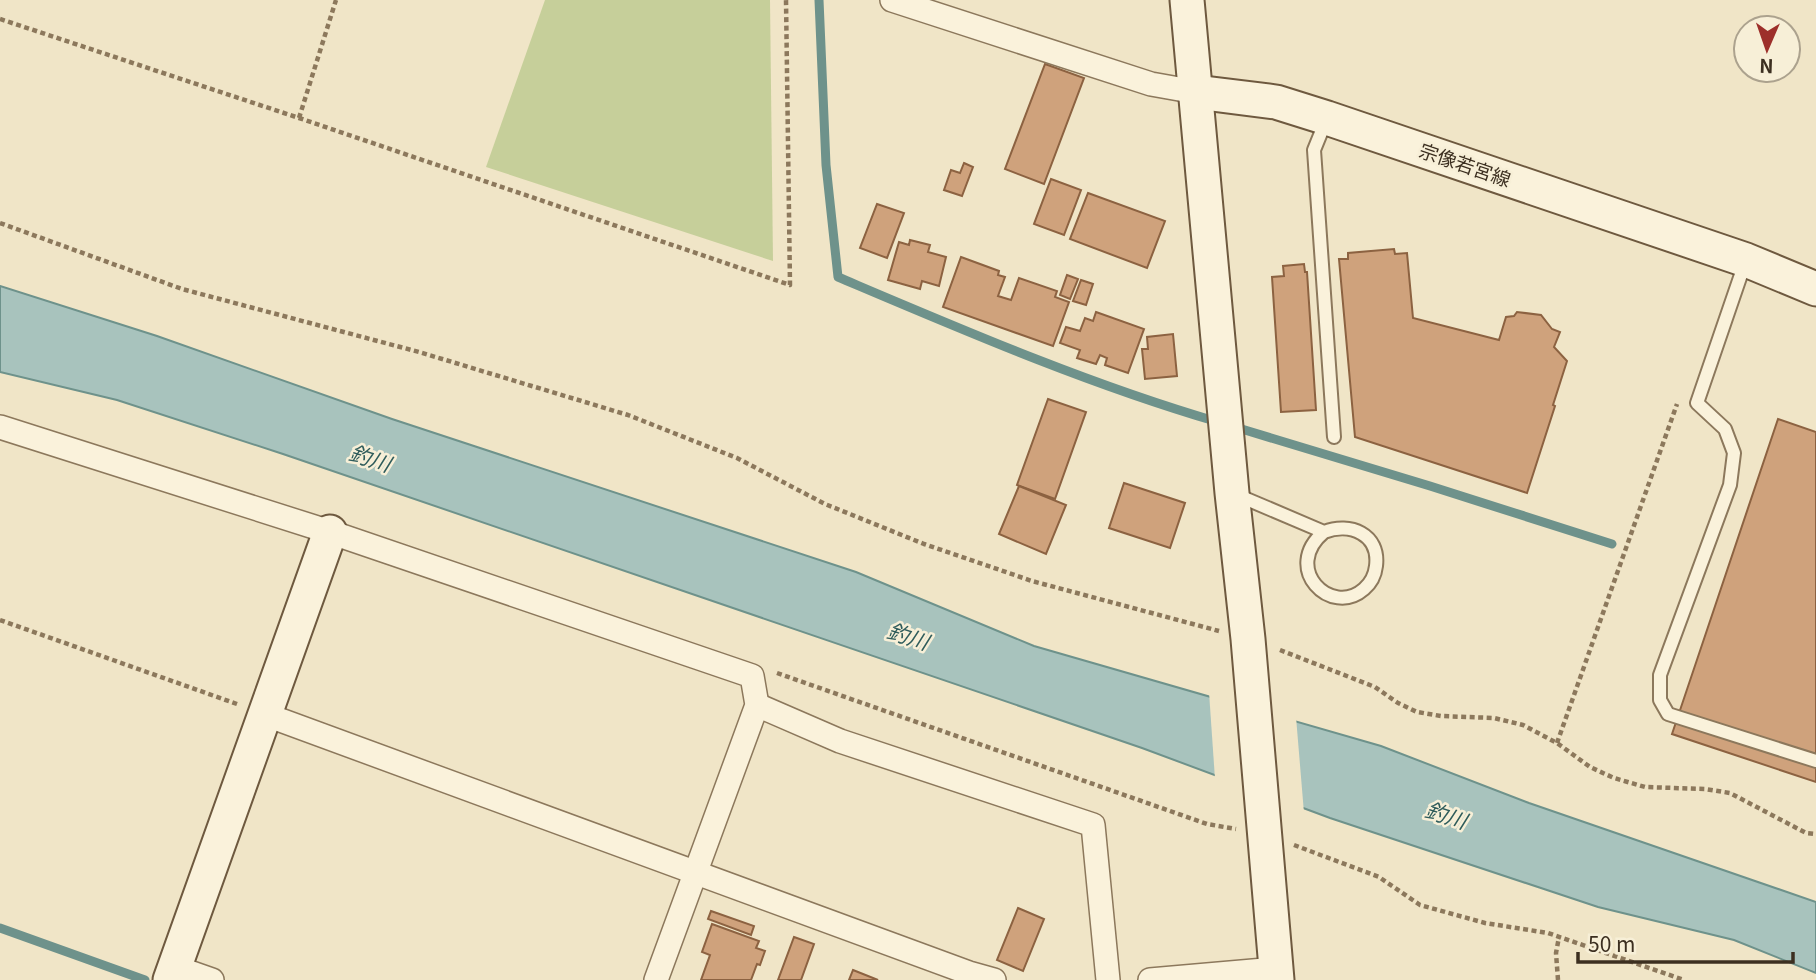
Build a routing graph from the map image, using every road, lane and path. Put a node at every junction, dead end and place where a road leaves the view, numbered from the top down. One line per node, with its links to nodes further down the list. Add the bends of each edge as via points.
1 (336, 0): 7 (path)
2 (786, 0): 7 (path, via 790,285)
3 (892, 0): 6 (street, via 1150,84)
4 (1188, 0): 6 (street)
5 (0, 19): 7 (path)
6 (1196, 92): 8 (street, 宗像若宮線, via 1276,102); 15 (street)
7 (299, 118)
8 (1327, 118): 10 (street, 宗像若宮線); 14 (lane, via 1314,150)
9 (0, 223): 19 (path, via 182,289 419,352 628,415 737,458 825,504 924,544)
10 (1746, 260): 11 (street, 宗像若宮線); 24 (lane, via 1696,403 1725,429 1734,453 1730,485 1660,675 1660,700 1668,715)
11 (1816, 289)
12 (1678, 400): 23 (path)
13 (0, 427): 16 (street)
14 (1334, 437)
15 (1232, 493): 17 (lane); 19 (street)
16 (330, 532): 20 (street); 22 (street)
17 (1324, 532): 17 (lane, via 1348,527 1369,540 1375,550 1375,574 1359,593 1336,597 1314,585 1308,574 1308,550)
18 (0, 620): 22 (path)
19 (1249, 649): 23 (path, via 1375,687 1417,712 1494,718 1522,725); 25 (street)
20 (752, 676): 21 (street); 25 (path, via 766,669 1207,824)
21 (757, 705): 27 (street); 35 (street, via 840,741 1093,825)
22 (264, 714): 27 (street); 29 (street)
23 (1557, 743): 26 (path, via 1614,778 1645,787 1730,793)
24 (1816, 761)
25 (1265, 833): 28 (path, via 1379,877 1420,905); 30 (street)
26 (1816, 834)
27 (695, 872): 31 (street); 33 (street)
28 (1559, 937): 37 (path); 38 (path)
29 (173, 973): 32 (street)
30 (1276, 975): 36 (street)
31 (969, 977): 34 (street)
32 (212, 980)
33 (656, 980)
34 (994, 980)
35 (1108, 980)
36 (1150, 980)
37 (1558, 980)
38 (1684, 980)

